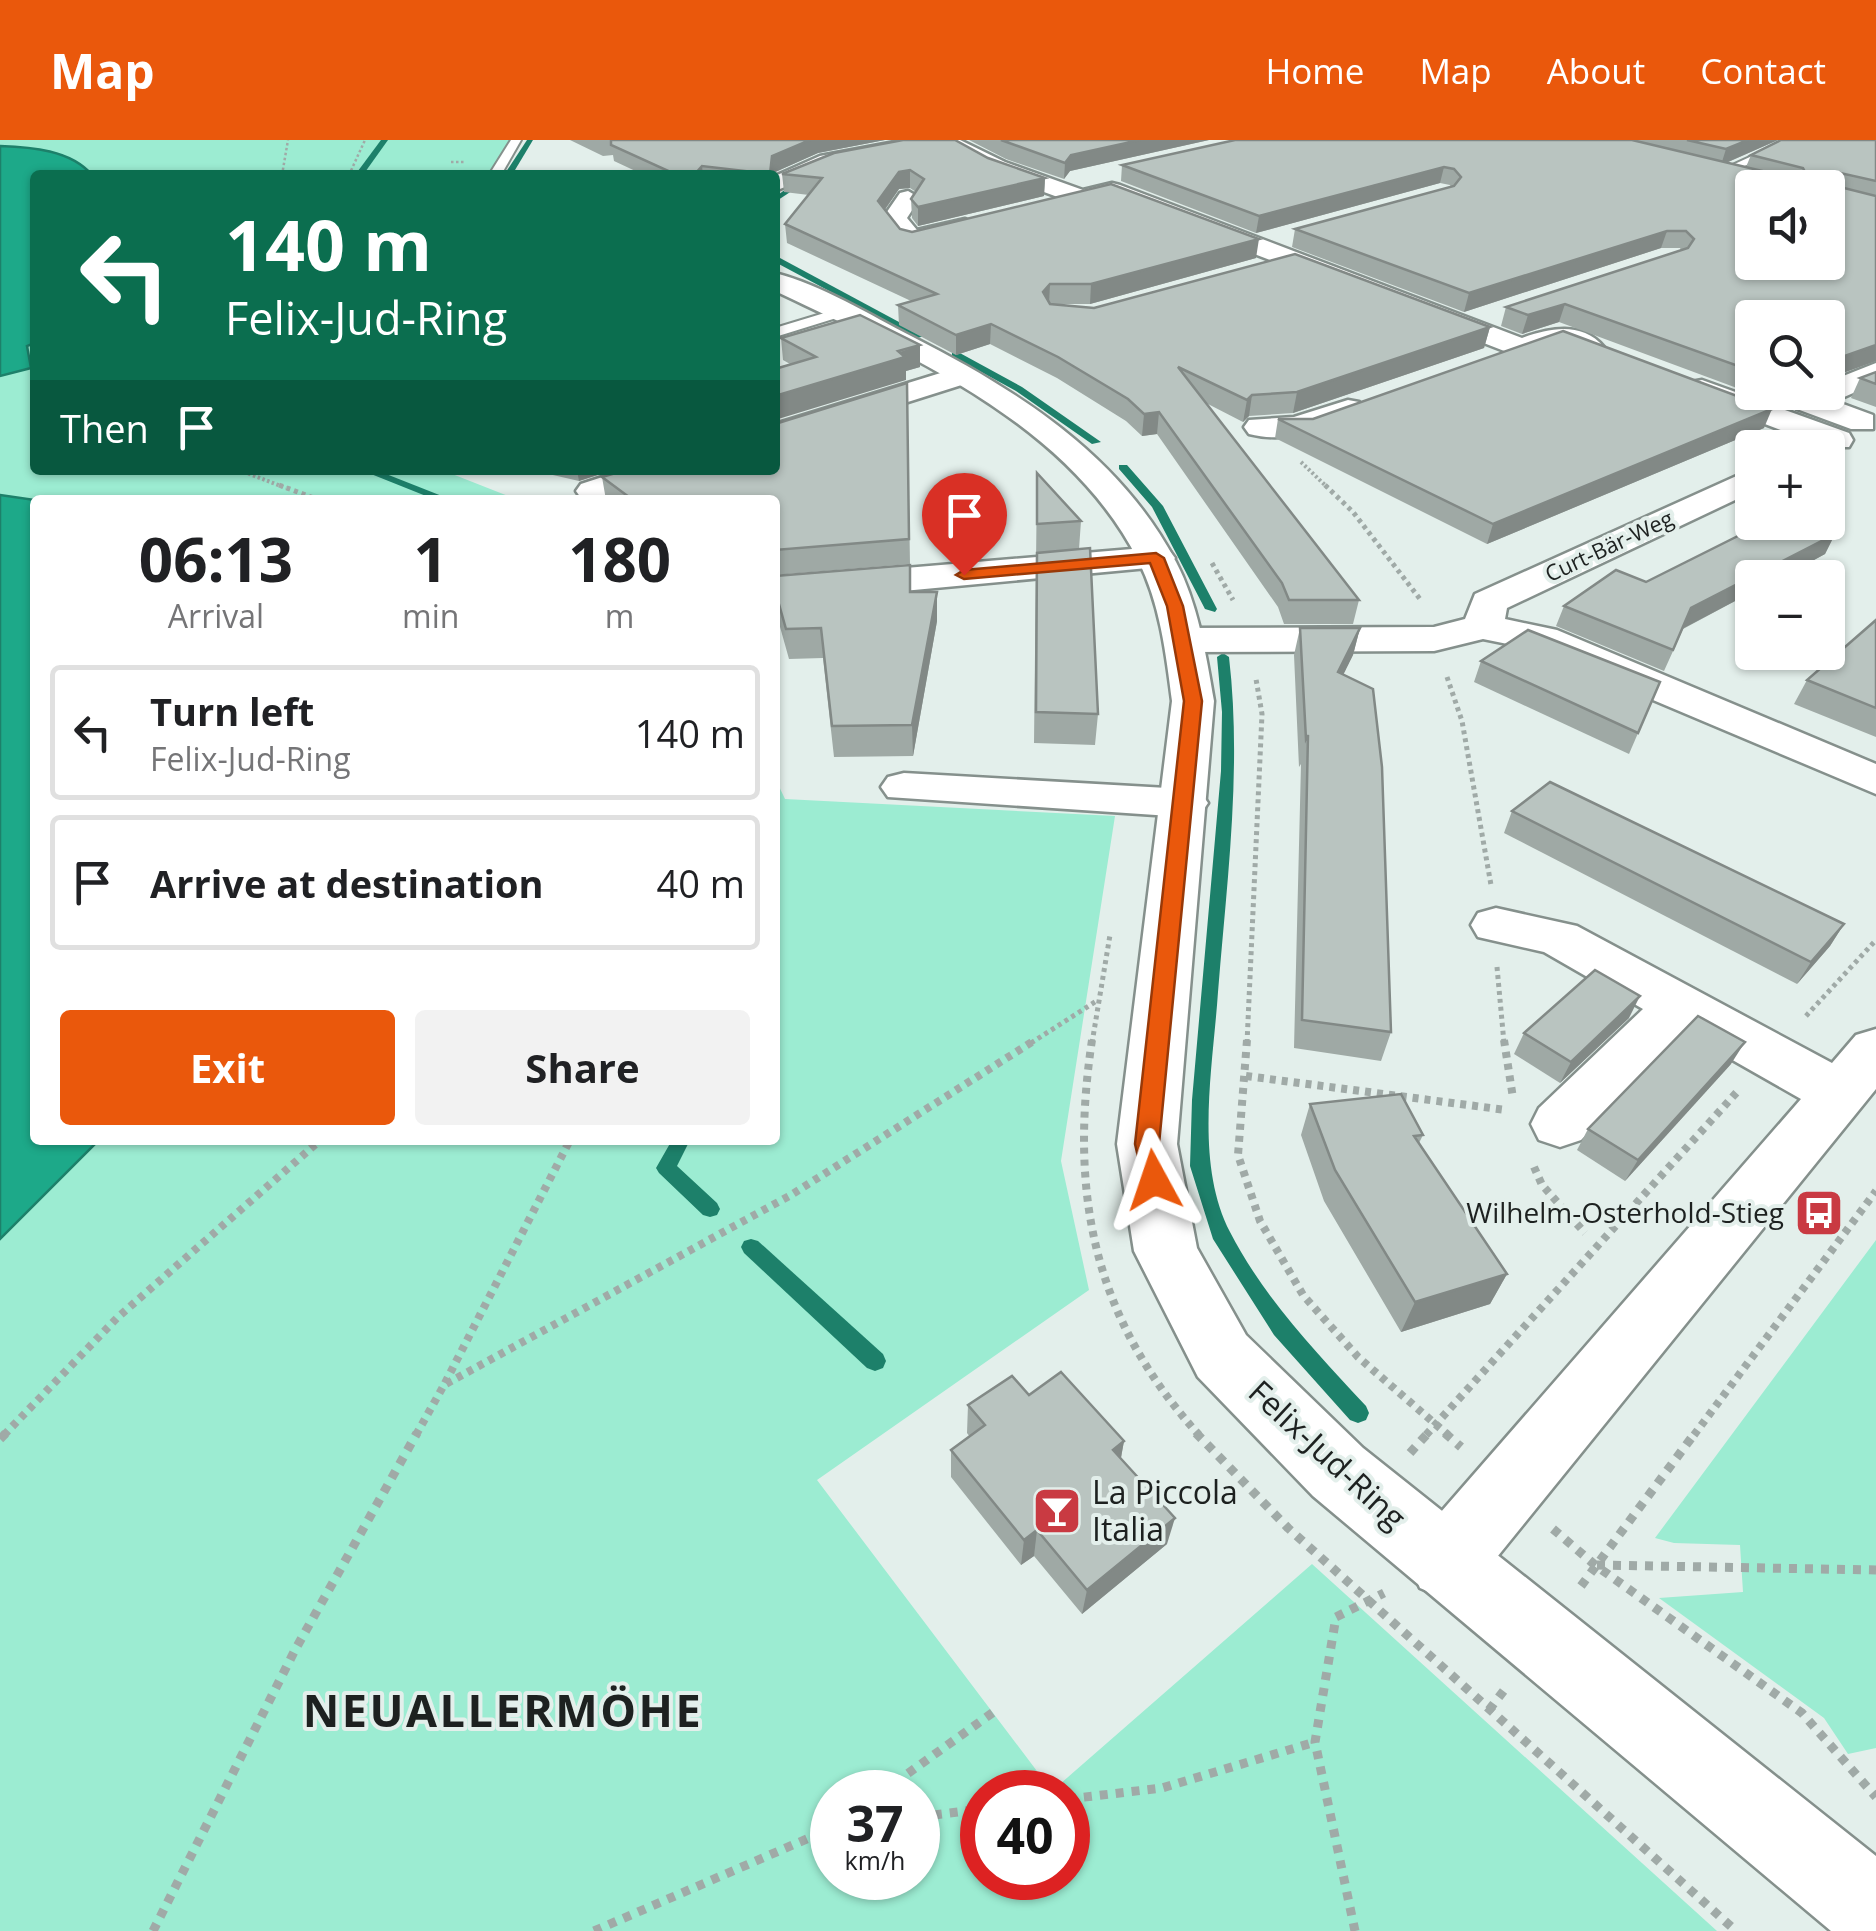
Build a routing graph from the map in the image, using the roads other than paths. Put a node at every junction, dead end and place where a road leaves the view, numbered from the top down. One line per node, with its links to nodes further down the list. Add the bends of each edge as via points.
1 (516, 140): 6 (lane)
2 (942, 140): 4 (street); 14 (street, via 1048,197 1115,181 1256,257 1293,247)
3 (1796, 140): 7 (lane)
4 (877, 144): 9 (street)
5 (1706, 168): 7 (lane)
6 (498, 170)
7 (1723, 172): 8 (lane)
8 (1735, 175)
9 (780, 182)
10 (908, 198): 11 (street, via 894,219 910,240)
11 (987, 221)
12 (780, 283): 13 (street, Felix-Jud-Ring)
13 (841, 312): 15 (lane); 21 (street, Felix-Jud-Ring)
14 (1464, 325): 16 (street, via 1500,314); 17 (street)
15 (780, 331)
16 (1558, 336): 17 (street); 18 (street)
17 (1522, 348): 19 (street)
18 (1612, 356)
19 (1485, 361)
20 (1876, 372): 23 (street)
21 (960, 376): 29 (street); 34 (street, Felix-Jud-Ring, via 1077,458 1120,501)
22 (1684, 382): 27 (street)
23 (1845, 386)
24 (1372, 400): 28 (street, via 1297,426)
25 (1789, 410): 27 (street)
26 (1830, 410): 30 (street, via 1868,424)
27 (1774, 416): 30 (street)
28 (1260, 427)
29 (780, 432)
30 (1846, 440)
31 (642, 475): 33 (street)
32 (1735, 487): 36 (street, Curt-Bär-Weg, via 1489,602)
33 (593, 490)
34 (1156, 558): 35 (street); 37 (street, Felix-Jud-Ring)
35 (780, 592)
36 (1483, 627): 37 (street, via 1434,639); 38 (street, via 1543,638)
37 (1184, 640): 40 (street, Felix-Jud-Ring, via 1193,701)
38 (1876, 780)
39 (904, 787): 40 (street)
40 (1185, 804): 45 (street, Felix-Jud-Ring, via 1147,1144 1166,1251 1222,1356 1366,1496)
41 (1496, 925): 42 (street, via 1559,938)
42 (1679, 1006): 43 (street, via 1769,1056); 44 (street)
43 (1858, 1072): 45 (street)
44 (1560, 1124)
45 (1446, 1562): 46 (street, Felix-Jud-Ring)
46 (1876, 1912)

